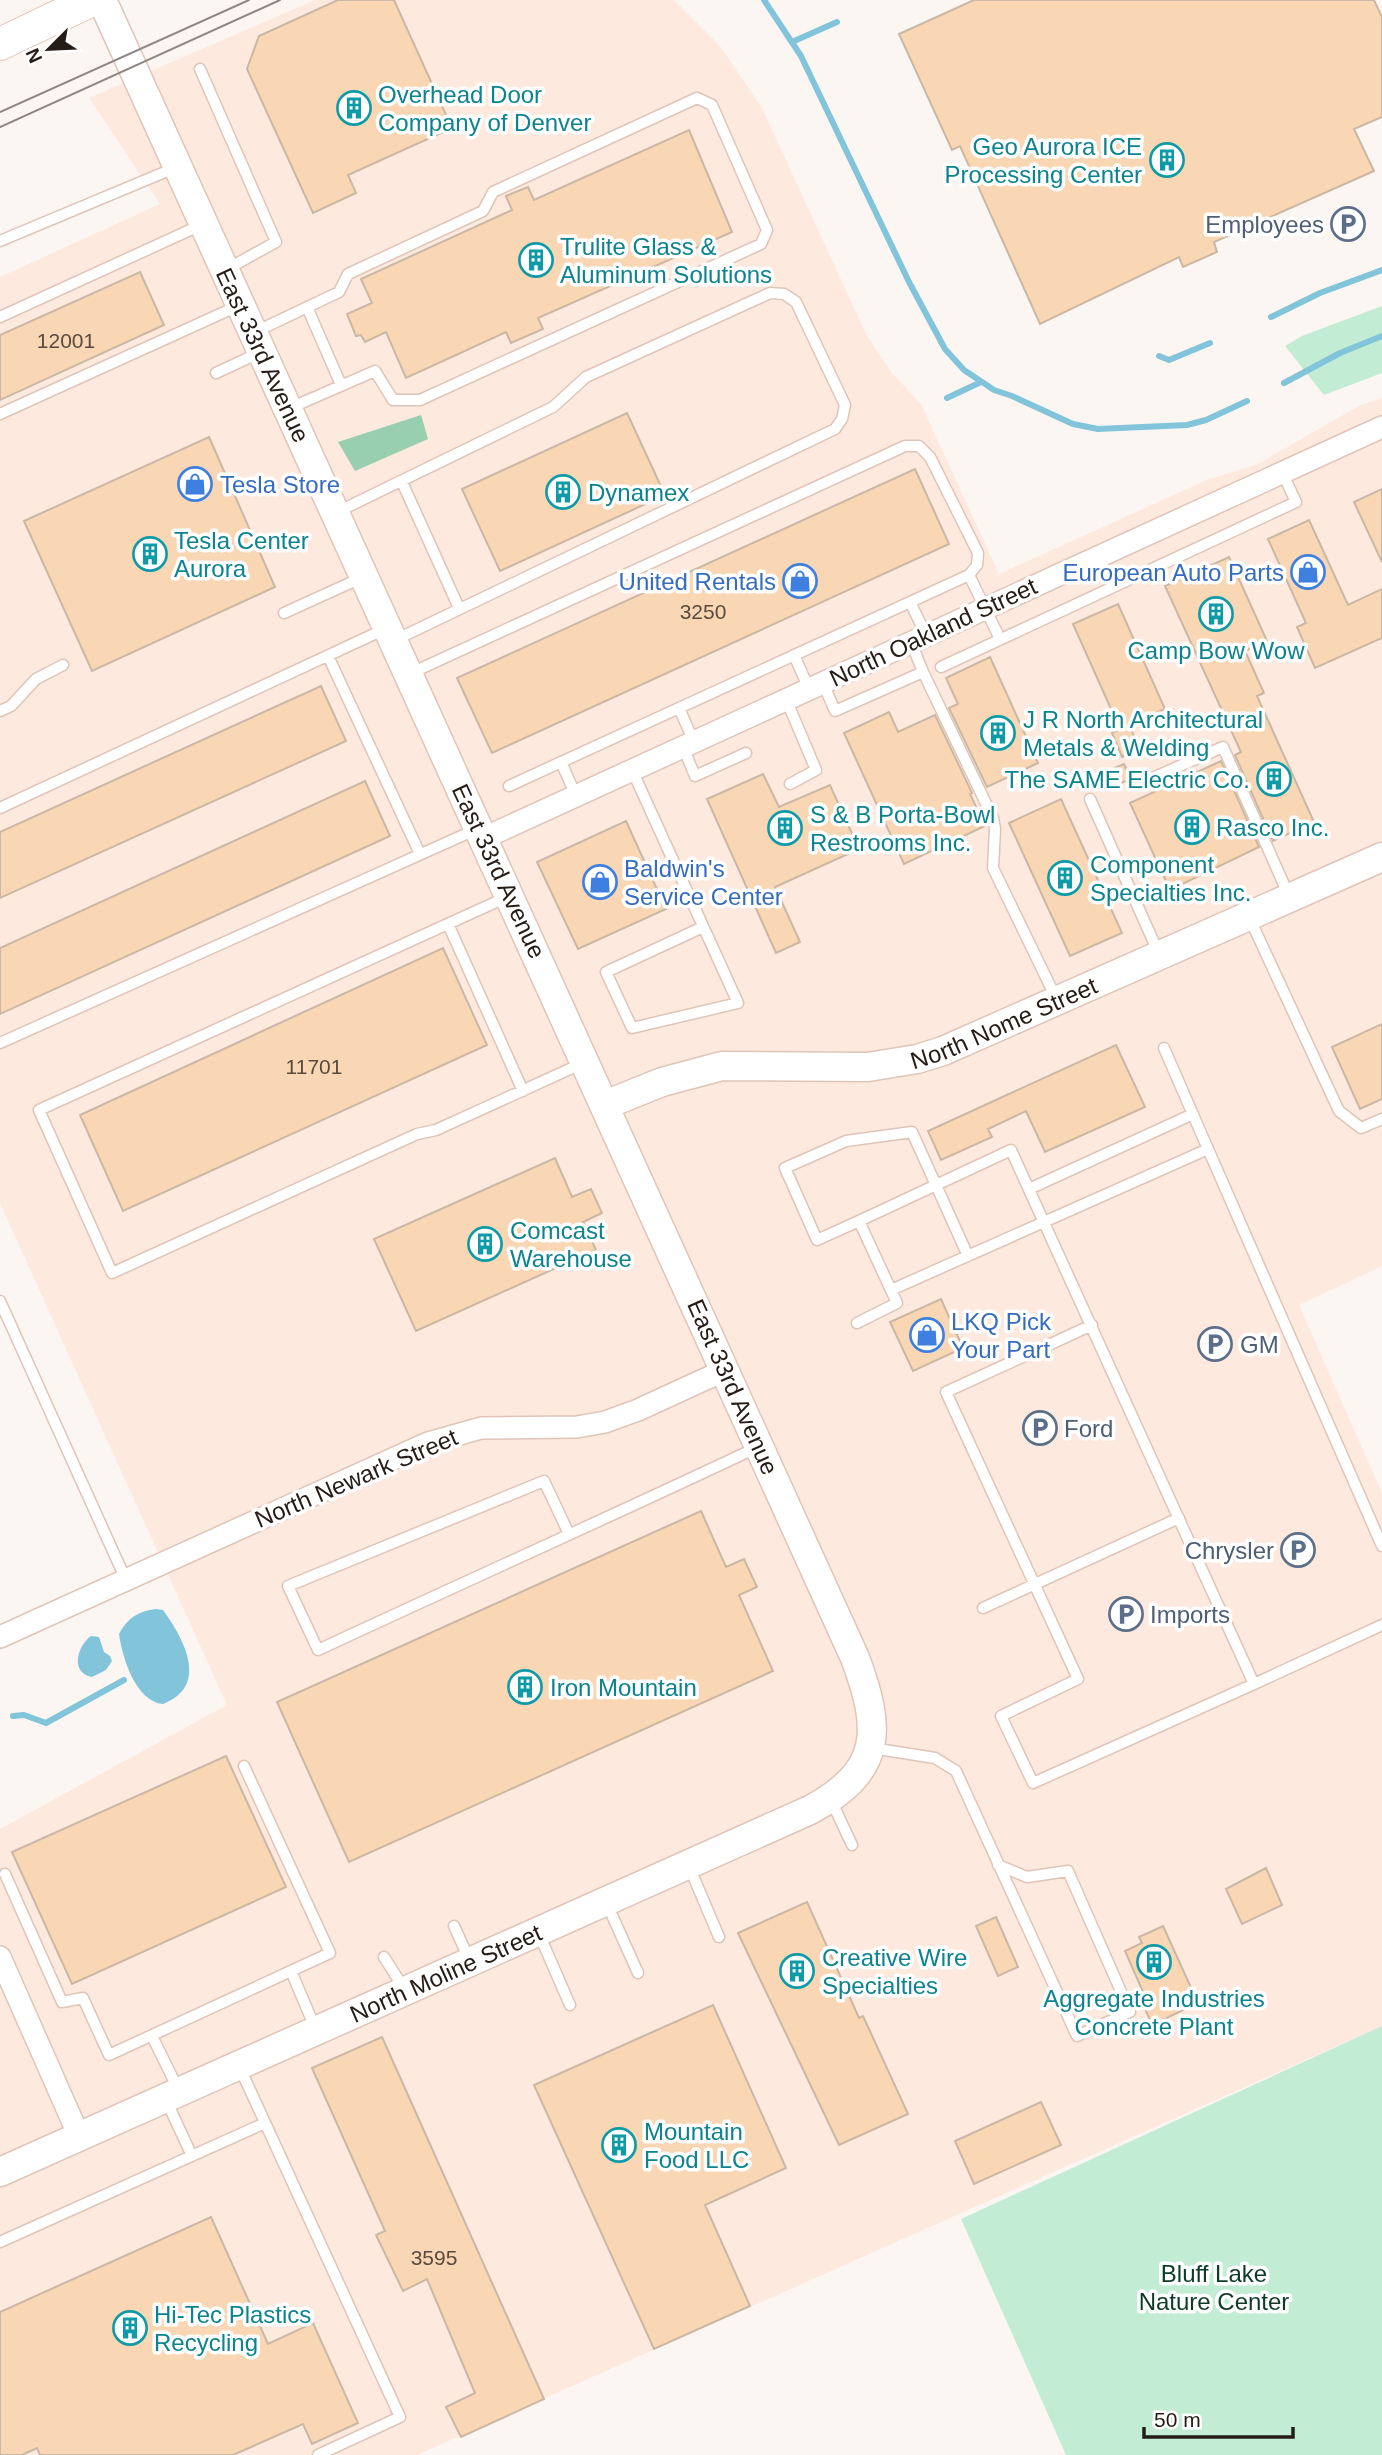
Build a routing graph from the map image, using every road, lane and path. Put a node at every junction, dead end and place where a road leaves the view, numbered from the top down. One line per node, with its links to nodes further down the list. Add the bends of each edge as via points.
1 (92, 0): 3 (main road)
2 (102, 0): 5 (street, East 33rd Avenue)
3 (0, 44)
4 (200, 69): 8 (lane, via 276,242)
5 (177, 167): 6 (street, East 33rd Avenue); 7 (lane)
6 (203, 224): 8 (street, East 33rd Avenue); 11 (lane)
7 (0, 241)
8 (224, 271): 9 (street, East 33rd Avenue)
9 (240, 305): 12 (street, East 33rd Avenue); 16 (lane)
10 (307, 307): 12 (lane); 14 (lane); 14 (lane, via 339,292 348,274 483,211 493,192 697,97 712,105 767,230 761,244 420,400 393,400 375,371)
11 (0, 317)
12 (257, 343): 13 (lane); 15 (street, East 33rd Avenue)
13 (216, 373)
14 (341, 385): 15 (lane)
15 (288, 410): 20 (street, East 33rd Avenue)
16 (0, 414)
17 (1382, 427): 18 (street, North Oakland Street)
18 (1282, 472): 25 (street, North Oakland Street); 29 (lane, via 1296,502)
19 (402, 482): 20 (lane); 24 (lane); 24 (lane, via 553,407 586,377 770,293 785,294 796,302 845,405 835,429)
20 (335, 513): 22 (street, East 33rd Avenue)
21 (969, 575): 23 (lane); 25 (lane); 35 (lane, via 978,554 930,457 919,446 905,446)
22 (364, 576): 26 (lane); 27 (street, East 33rd Avenue)
23 (910, 602): 28 (lane); 30 (lane)
24 (459, 608): 27 (lane)
25 (984, 608): 28 (street, North Oakland Street); 29 (lane)
26 (284, 612)
27 (390, 634): 31 (lane); 35 (street, East 33rd Avenue)
28 (919, 638): 34 (lane); 36 (street, North Oakland Street)
29 (1000, 639): 33 (lane)
30 (794, 655): 36 (lane); 38 (lane)
31 (327, 656): 49 (lane); 51 (lane)
32 (63, 665): 39 (lane)
33 (941, 667)
34 (923, 672): 36 (lane, via 835,711); 59 (lane, via 993,818 993,868)
35 (409, 674): 50 (street, East 33rd Avenue)
36 (816, 686): 37 (street, North Oakland Street)
37 (786, 699): 40 (street, North Oakland Street); 45 (lane, via 816,770)
38 (679, 708): 40 (lane); 42 (lane)
39 (0, 710)
40 (688, 744): 41 (lane, via 695,776); 43 (street, North Oakland Street)
41 (746, 753)
42 (561, 762): 46 (lane); 47 (lane)
43 (632, 770): 47 (street, North Oakland Street); 57 (lane)
44 (1140, 783): 54 (lane, via 1223,747)
45 (790, 784)
46 (509, 786)
47 (576, 796): 50 (street, North Oakland Street)
48 (1090, 799): 58 (lane)
49 (0, 808)
50 (482, 833): 51 (lane); 53 (street, East 33rd Avenue)
51 (420, 854): 60 (lane)
52 (1382, 857): 54 (street, North Nome Street)
53 (510, 895): 56 (lane); 62 (street, East 33rd Avenue)
54 (1290, 898): 55 (street, North Nome Street)
55 (1249, 917): 58 (street, North Nome Street); 66 (lane, via 1339,1111 1361,1128)
56 (448, 924): 63 (lane); 63 (lane, via 40,1110 112,1273 417,1134)
57 (703, 927): 57 (lane, via 738,1003 632,1028 606,972)
58 (1160, 956): 59 (street, North Nome Street)
59 (1058, 1002): 64 (street, North Nome Street, via 917,1059 868,1067 722,1066 662,1082)
60 (0, 1043)
61 (1164, 1048): 65 (lane)
62 (586, 1062): 63 (lane); 64 (street, East 33rd Avenue)
63 (523, 1091)
64 (605, 1105): 77 (street, East 33rd Avenue)
65 (1192, 1114): 67 (lane); 69 (lane)
66 (1382, 1119)
67 (1208, 1149): 71 (lane); 81 (lane)
68 (936, 1185): 69 (lane, via 1012,1150); 70 (lane); 70 (lane, via 912,1132 846,1141 785,1168 817,1240); 72 (lane)
69 (1029, 1189): 71 (lane)
70 (859, 1221): 73 (lane)
71 (1044, 1222): 72 (lane); 76 (lane)
72 (968, 1256): 73 (lane)
73 (891, 1290): 75 (lane, via 897,1303)
74 (0, 1301): 82 (lane)
75 (857, 1323)
76 (1092, 1325): 79 (lane); 83 (lane, via 946,1392)
77 (725, 1370): 78 (street, East 33rd Avenue); 82 (street, North Newark Street, via 605,1422 577,1427 481,1428 428,1443)
78 (759, 1446): 80 (lane); 88 (street, East 33rd Avenue, via 862,1677 872,1718)
79 (1179, 1518): 83 (lane); 87 (lane)
80 (569, 1534): 80 (lane, via 317,1650 288,1586 544,1481)
81 (1382, 1546)
82 (126, 1580): 86 (street, North Newark Street)
83 (1034, 1583): 84 (lane); 87 (lane, via 1078,1679 1001,1716 1033,1783)
84 (983, 1608)
85 (1382, 1625): 87 (lane)
86 (0, 1637)
87 (1254, 1684)
88 (869, 1748): 90 (street, North Moline Street, via 858,1774); 93 (lane, via 935,1758 956,1771)
89 (244, 1766): 102 (lane, via 330,1953)
90 (831, 1799): 91 (lane); 92 (street, North Moline Street)
91 (852, 1844)
92 (688, 1864): 95 (street, North Moline Street); 98 (lane)
93 (998, 1865): 93 (lane, via 1077,2036 1130,2012 1068,1871 1027,1877)
94 (5, 1874): 107 (lane, via 62,2002 83,1998 108,2055)
95 (606, 1901): 97 (street, North Moline Street); 103 (lane)
96 (454, 1926): 101 (lane)
97 (538, 1931): 101 (street, North Moline Street); 105 (lane)
98 (719, 1937)
99 (0, 1957): 111 (street)
100 (384, 1957): 104 (lane)
101 (470, 1962): 104 (street, North Moline Street)
102 (291, 1971): 106 (lane); 107 (lane)
103 (638, 1973)
104 (405, 1990): 106 (street, North Moline Street)
105 (570, 2005)
106 (316, 2030): 108 (street, North Moline Street)
107 (152, 2036): 109 (lane)
108 (238, 2064): 109 (street, North Moline Street); 110 (lane)
109 (172, 2094): 111 (street, North Moline Street); 112 (lane)
110 (265, 2123): 112 (lane); 115 (lane, via 400,2417)
111 (79, 2136): 113 (street, North Moline Street)
112 (192, 2156): 114 (lane)
113 (0, 2172)
114 (0, 2242)
115 (318, 2455)

